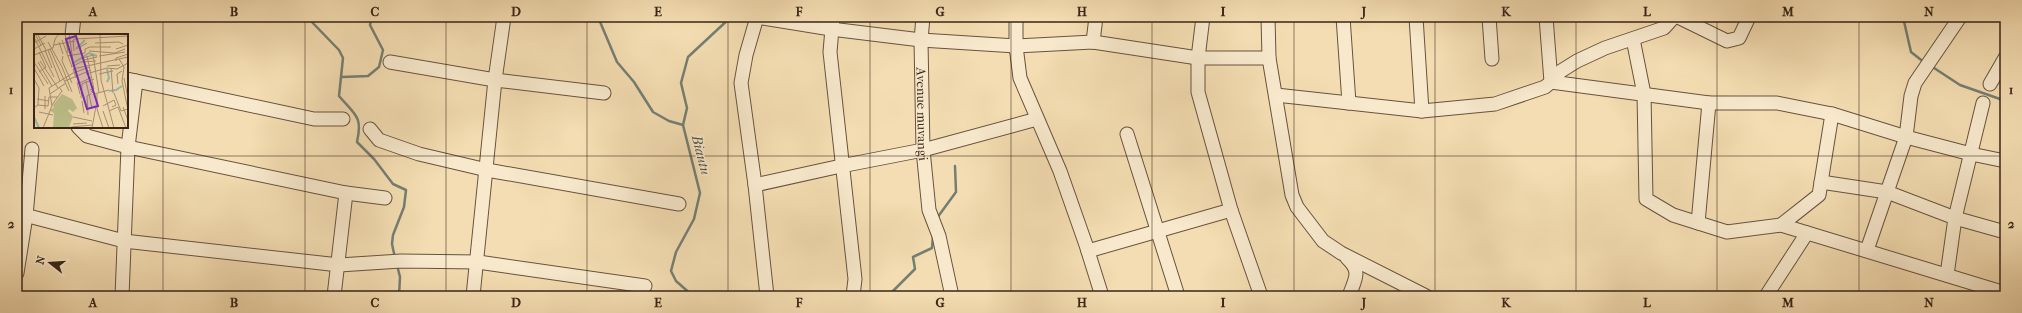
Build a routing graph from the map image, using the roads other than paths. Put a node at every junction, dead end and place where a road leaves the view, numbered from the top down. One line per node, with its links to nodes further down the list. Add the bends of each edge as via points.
1 (74, 17): 18 (street)
2 (504, 17): 29 (street)
3 (757, 17): 17 (street); 54 (street, via 741,83)
4 (923, 17): 20 (street, Avenue muvangi)
5 (1016, 17): 22 (street)
6 (1096, 17): 21 (street)
7 (1203, 17): 23 (street)
8 (1268, 17): 24 (street)
9 (1343, 17): 35 (street)
10 (1416, 17): 38 (street)
11 (1488, 17): 26 (street)
12 (1546, 17): 30 (street)
13 (1674, 17): 19 (street, via 1664,28)
14 (1678, 17): 15 (street, via 1727,41 1739,38)
15 (1749, 17)
16 (1960, 17): 45 (street, via 1915,83)
17 (832, 23): 20 (street); 51 (street, via 830,52)
18 (72, 34)
19 (1633, 39): 30 (street, via 1577,61 1561,71); 33 (street)
20 (921, 40): 22 (street); 48 (street, Avenue muvangi)
21 (1093, 42): 22 (street); 23 (street)
22 (1016, 46): 41 (street, via 1020,78)
23 (1198, 58): 24 (street); 59 (street, via 1198,92)
24 (1269, 58): 34 (street)
25 (2005, 58): 31 (street)
26 (1492, 59)
27 (390, 62): 29 (street)
28 (131, 80): 40 (street, via 314,118); 46 (street)
29 (495, 80): 32 (street); 52 (street)
30 (1551, 82): 33 (street); 38 (street, via 1545,87 1495,104)
31 (1990, 84)
32 (604, 94)
33 (1644, 94): 36 (street); 62 (street, via 1646,199 1673,215)
34 (1276, 95): 35 (street); 70 (street, via 1292,195 1297,207 1323,241)
35 (1349, 103): 38 (street)
36 (1709, 103): 39 (street, via 1777,103); 62 (street)
37 (1983, 103): 49 (street)
38 (1422, 111)
39 (1832, 114): 45 (street); 53 (street)
40 (343, 119)
41 (1037, 119): 48 (street); 69 (street, via 1060,171)
42 (79, 128): 46 (street, via 87,136)
43 (370, 129): 52 (street, via 379,140 419,154)
44 (1127, 134): 64 (street)
45 (1906, 137): 49 (street); 55 (street)
46 (128, 147): 56 (street); 67 (street)
47 (32, 149): 60 (street)
48 (923, 150): 51 (street); 82 (street, Avenue muvangi, via 929,210 939,236)
49 (1971, 154): 50 (street); 61 (street)
50 (2005, 160)
51 (841, 166): 54 (street); 81 (street, via 855,279)
52 (487, 170): 58 (street); 71 (street)
53 (1821, 182): 55 (street); 63 (street, via 1819,195)
54 (755, 185): 80 (street)
55 (1887, 192): 61 (street); 68 (street)
56 (346, 193): 57 (street); 72 (street)
57 (385, 198)
58 (680, 204)
59 (1231, 210): 64 (street); 85 (street)
60 (21, 214): 67 (street); 73 (street)
61 (1955, 218): 65 (street); 74 (street)
62 (1698, 223): 63 (street, via 1727,232)
63 (1781, 225): 66 (street)
64 (1158, 232): 69 (street); 84 (street)
65 (2005, 232)
66 (1807, 233): 68 (street); 88 (street)
67 (124, 241): 72 (street); 77 (street)
68 (1867, 250): 74 (street)
69 (1088, 251): 83 (street)
70 (1341, 253): 86 (street, via 1355,266 1357,272); 87 (street)
71 (478, 262): 72 (street, via 397,262); 75 (street); 79 (street)
72 (339, 266): 78 (street)
73 (17, 273)
74 (1947, 275): 76 (street)
75 (645, 286)
76 (2005, 293)
77 (122, 296)
78 (334, 296)
79 (473, 296)
80 (767, 296)
81 (853, 296)
82 (952, 296)
83 (1102, 296)
84 (1178, 296)
85 (1261, 296)
86 (1349, 296)
87 (1426, 296)
88 (1766, 296)

